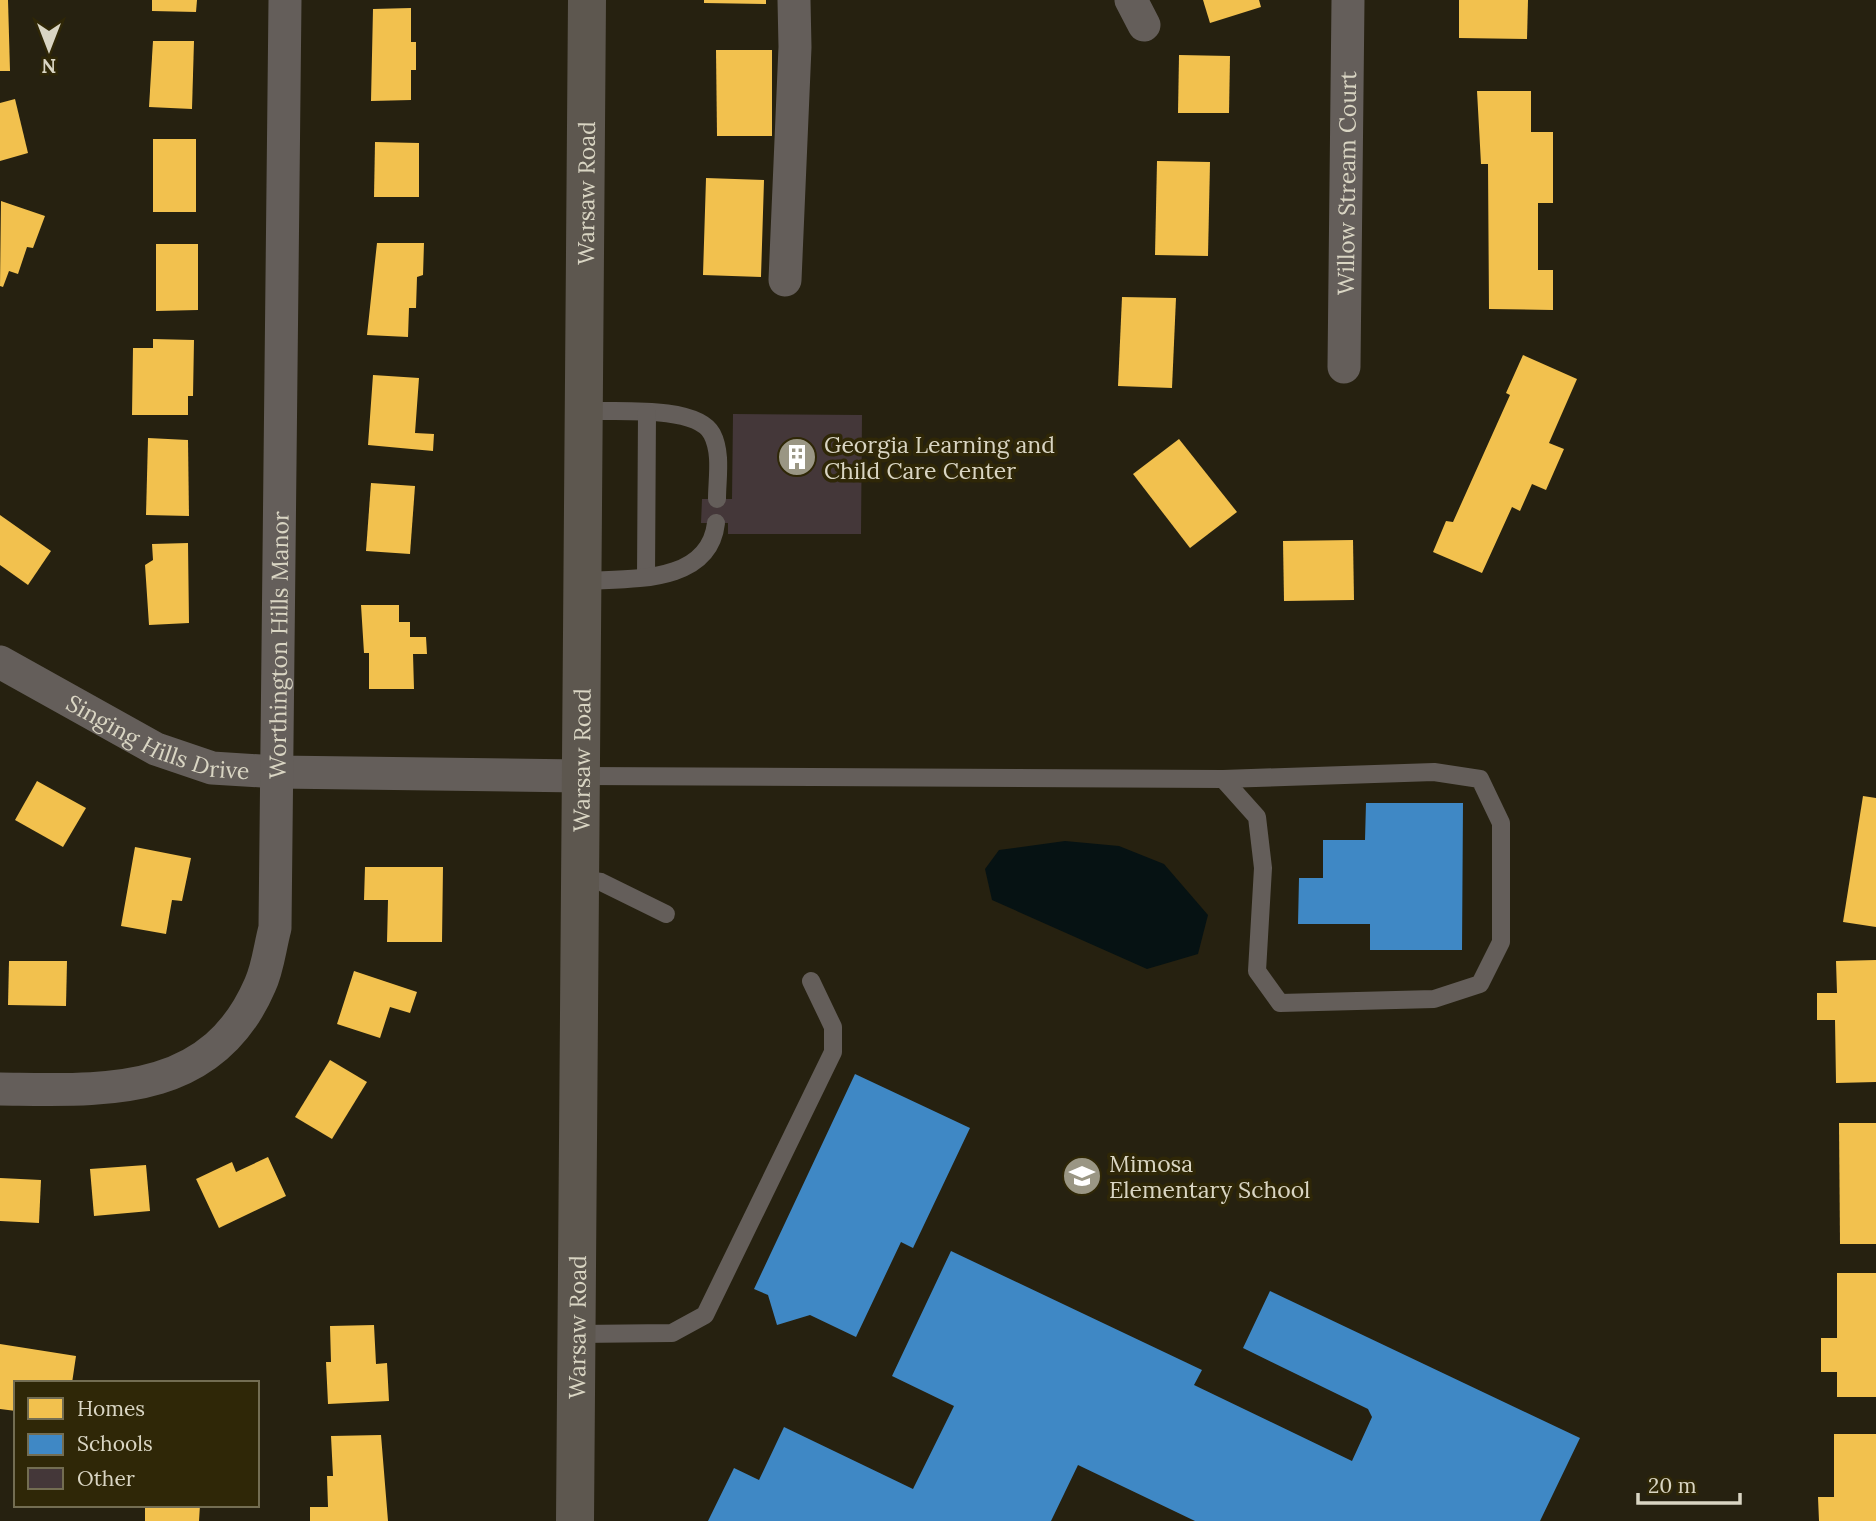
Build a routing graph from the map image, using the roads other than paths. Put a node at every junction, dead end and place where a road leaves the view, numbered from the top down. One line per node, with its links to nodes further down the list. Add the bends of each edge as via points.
1 (285, 0): 14 (street, Worthington Hills Manor)
2 (587, 0): 7 (street, Warsaw Road)
3 (794, 0): 5 (street)
4 (1348, 0): 6 (street, Willow Stream Court)
5 (785, 280)
6 (1344, 367)
7 (584, 411): 8 (lane); 12 (street, Warsaw Road)
8 (647, 413): 9 (lane, via 680,415 699,421 712,433 717,451); 11 (lane)
9 (717, 499)
10 (716, 523): 11 (lane, via 714,539 701,556 680,571)
11 (646, 577): 12 (lane)
12 (583, 581): 15 (street, Warsaw Road)
13 (0, 662): 14 (street, Singing Hills Drive, via 156,749 212,768)
14 (277, 772): 15 (street, Singing Hills Drive); 20 (street, Worthington Hills Manor, via 275,928 261,985 241,1019 214,1048 181,1070 146,1083 104,1090)
15 (581, 776): 16 (lane); 17 (street, Warsaw Road)
16 (1223, 779): 16 (lane, via 1257,817 1263,868 1257,971 1280,1003 1434,999 1480,984 1501,942 1501,823 1480,779 1434,772)
17 (580, 880): 18 (lane, via 601,882); 21 (street, Warsaw Road)
18 (666, 914)
19 (811, 981): 21 (lane, via 833,1027 833,1052 705,1315 672,1333)
20 (0, 1088)
21 (577, 1334): 22 (street, Warsaw Road)
22 (575, 1521)

